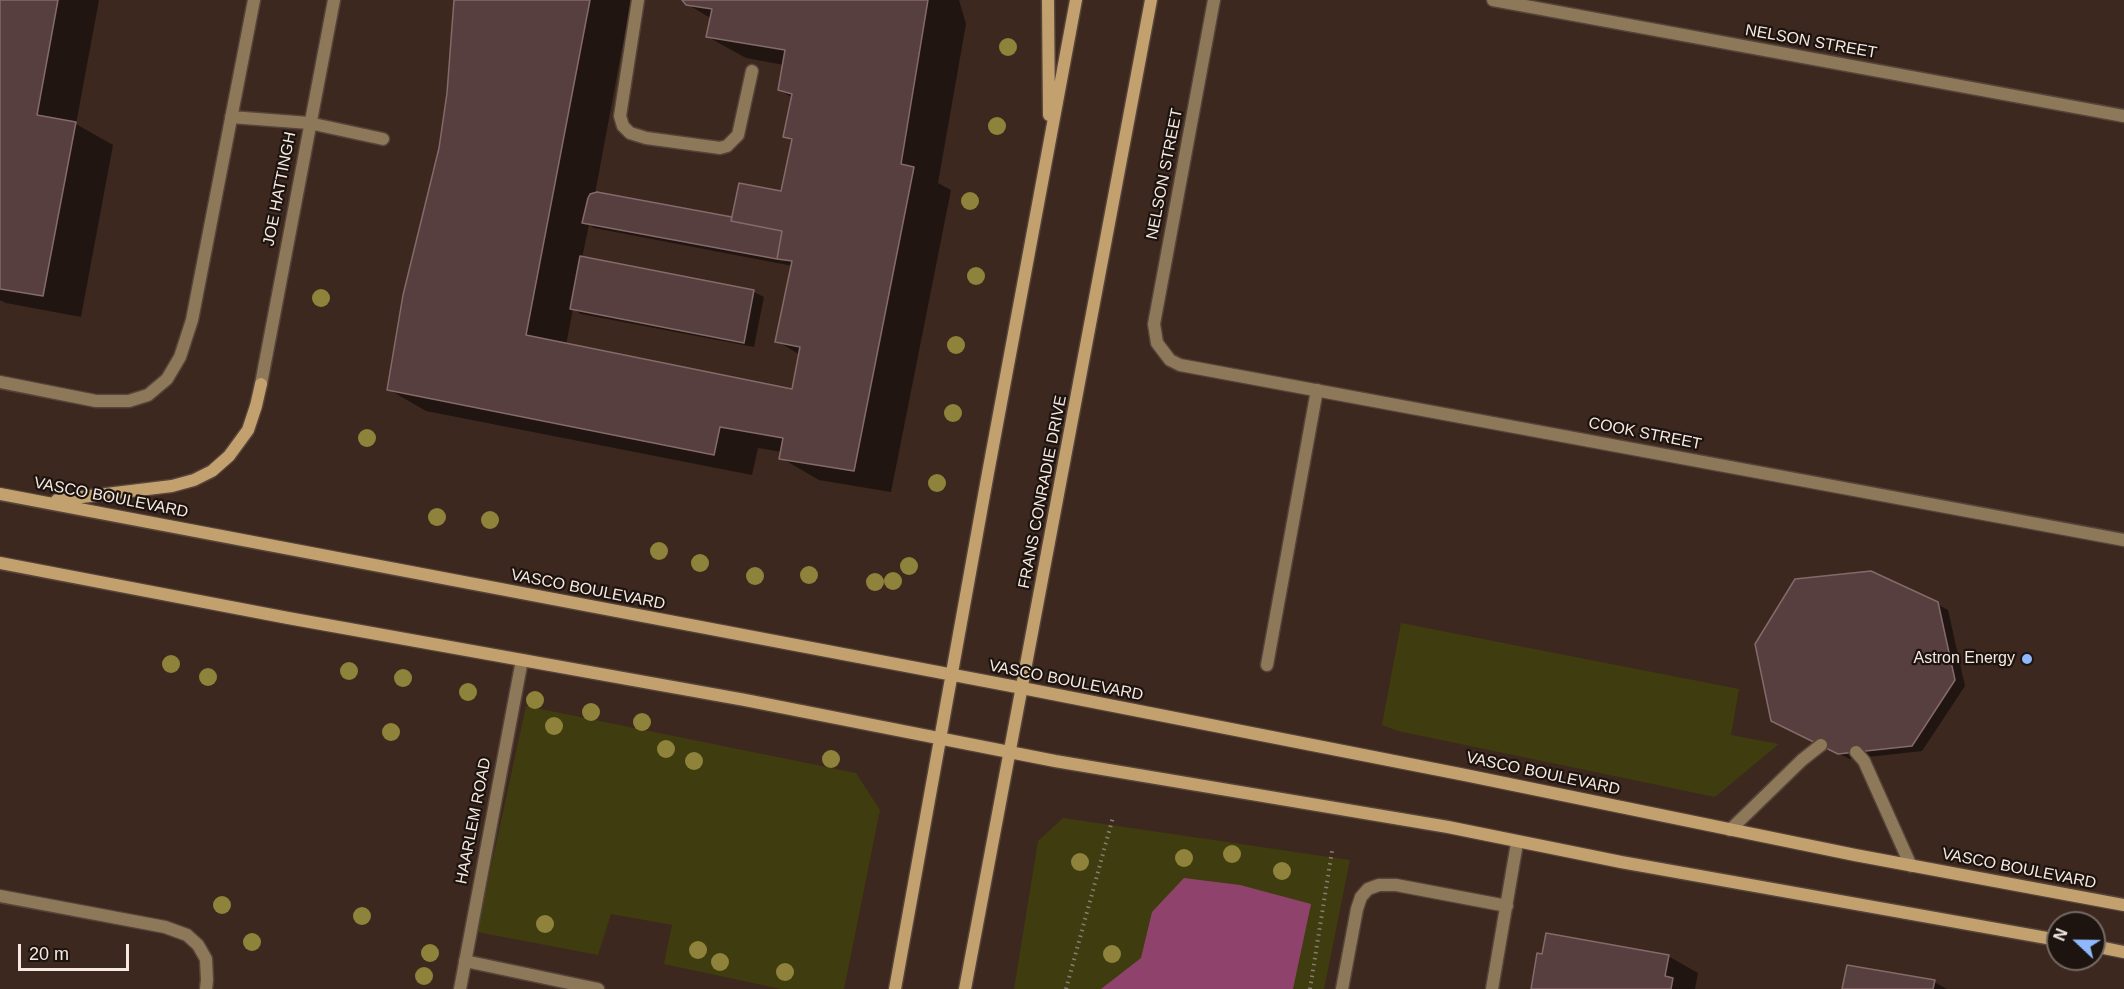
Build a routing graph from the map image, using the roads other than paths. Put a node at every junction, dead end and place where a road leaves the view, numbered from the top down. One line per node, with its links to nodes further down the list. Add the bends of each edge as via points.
1 (254, 0): 11 (street)
2 (334, 0): 12 (street, JOE HATTINGH)
3 (638, 0): 9 (street, via 620,117 630,133 727,146 738,135)
4 (1048, 0): 14 (main road)
5 (1076, 0): 14 (main road)
6 (1151, 0): 26 (main road, FRANS CONRADIE DRIVE)
7 (1214, 0): 15 (street, NELSON STREET, via 1154,324)
8 (1493, 0): 10 (street, NELSON STREET)
9 (752, 71)
10 (2124, 116)
11 (231, 117): 12 (street); 16 (street, via 192,320 180,357 167,379 148,395 129,401 96,401)
12 (309, 123): 13 (street); 17 (street, JOE HATTINGH)
13 (383, 139)
14 (1049, 143): 25 (main road)
15 (1163, 353): 18 (street, COOK STREET, via 1180,364)
16 (0, 382)
17 (261, 384): 20 (main road, via 253,417 242,439 229,456 204,476 172,486)
18 (1317, 390): 21 (street, COOK STREET); 24 (street)
19 (0, 494): 20 (main road, VASCO BOULEVARD)
20 (44, 501): 25 (main road, VASCO BOULEVARD)
21 (2124, 540)
22 (0, 563): 23 (main road)
23 (522, 660): 27 (main road); 40 (street, HAARLEM ROAD)
24 (1267, 665)
25 (952, 676): 26 (main road, VASCO BOULEVARD); 27 (main road)
26 (1022, 688): 29 (main road, FRANS CONRADIE DRIVE); 31 (main road, VASCO BOULEVARD)
27 (940, 738): 29 (main road); 44 (main road)
28 (1821, 745): 31 (street)
29 (1009, 752): 32 (main road, via 1448,827); 45 (main road, FRANS CONRADIE DRIVE)
30 (1856, 752): 33 (street, via 1864,761)
31 (1730, 830): 33 (main road, VASCO BOULEVARD)
32 (1517, 843): 36 (street); 37 (main road)
33 (1911, 866): 35 (main road, VASCO BOULEVARD)
34 (0, 896): 41 (street, via 165,927 187,935 206,959)
35 (2124, 905)
36 (1507, 906): 46 (street, via 1396,885 1368,889 1357,909); 47 (street)
37 (2046, 938)
38 (2106, 948): 39 (main road)
39 (2124, 952)
40 (465, 961): 42 (street, HAARLEM ROAD); 43 (street)
41 (206, 989)
42 (460, 989)
43 (598, 989)
44 (895, 989)
45 (965, 989)
46 (1342, 989)
47 (1492, 989)

